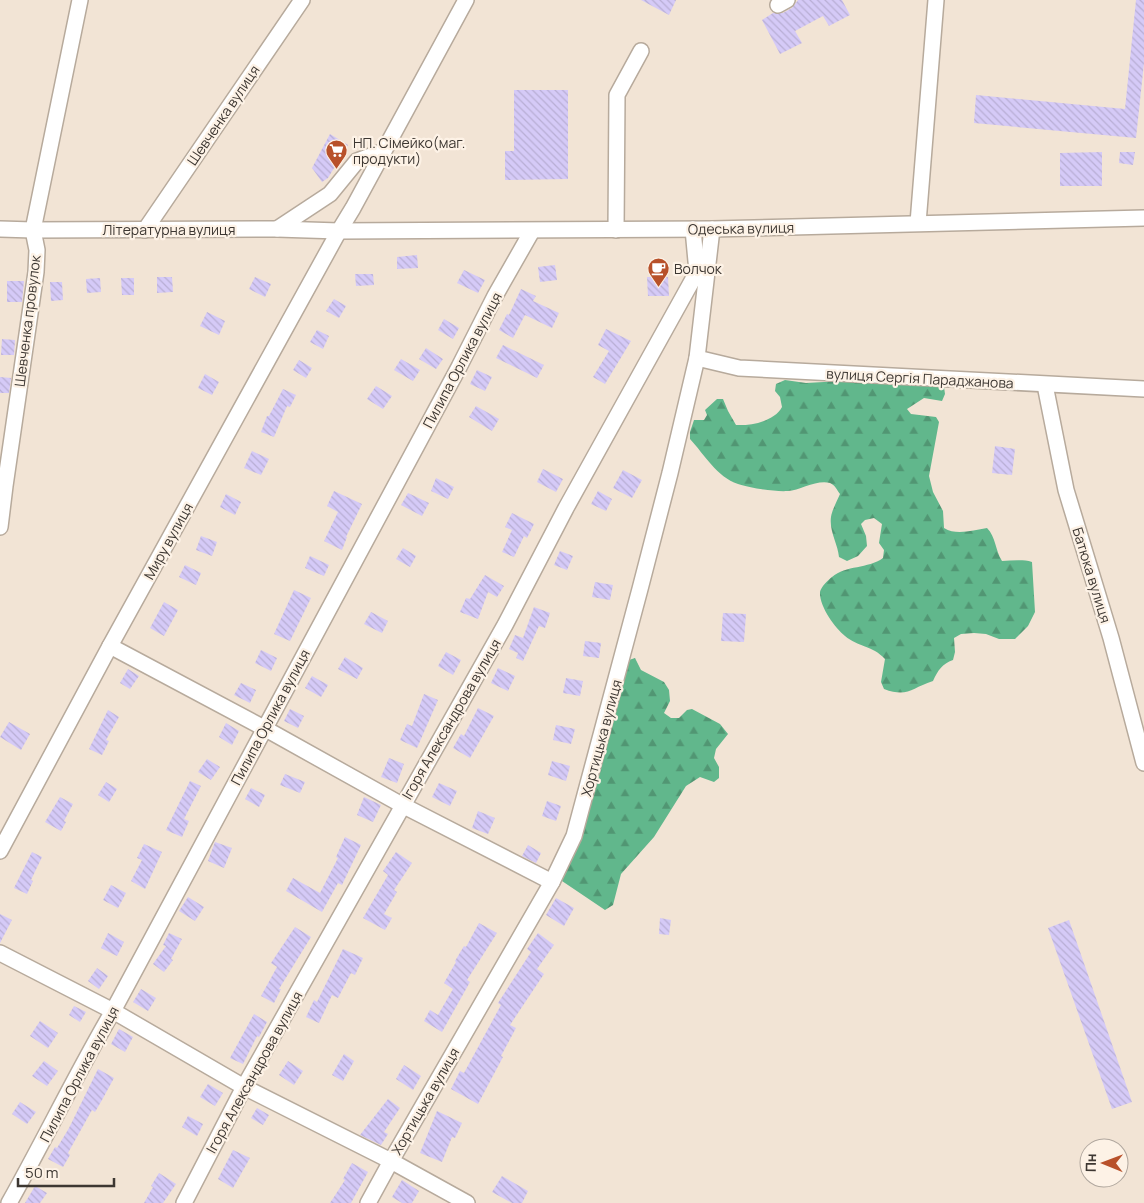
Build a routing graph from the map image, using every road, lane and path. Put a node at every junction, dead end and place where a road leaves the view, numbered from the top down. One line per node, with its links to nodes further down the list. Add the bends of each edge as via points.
1 (80, 0): 13 (street, Шевченка провулок)
2 (302, 0): 14 (street, Шевченка вулиця)
3 (466, 0): 6 (street, Миру вулиця)
4 (936, 0): 8 (street)
5 (641, 51): 15 (street, via 617,95)
6 (384, 152): 10 (street, via 356,160 330,194); 17 (street, Миру вулиця)
7 (1144, 218): 8 (street, Одеська вулиця)
8 (918, 223): 12 (street, Одеська вулиця)
9 (0, 229): 13 (street, Літературна вулиця)
10 (277, 229): 14 (street, Літературна вулиця); 17 (street, Літературна вулиця)
11 (693, 229): 12 (street, Одеська вулиця); 15 (street, Одеська вулиця); 25 (street, Ігоря Александрова вулиця, via 698,272)
12 (712, 229): 18 (street, Хортицька вулиця)
13 (33, 230): 14 (street, Літературна вулиця); 21 (street, Шевченка провулок, via 37,250 36,272)
14 (144, 230)
15 (616, 230): 16 (street, Одеська вулиця)
16 (532, 231): 17 (street, Одеська вулиця); 23 (street, Пилипа Орлика вулиця, via 494,296)
17 (339, 232): 22 (street, Миру вулиця)
18 (697, 358): 19 (street, вулиця Сергія Параджанова, via 739,368); 27 (street, Хортицька вулиця, via 574,836)
19 (1045, 385): 20 (street, вулиця Сергія Параджанова); 24 (street, Батюка вулиця, via 1066,490 1111,638)
20 (1144, 389)
21 (0, 527)
22 (110, 646): 23 (street); 26 (street, Миру вулиця)
23 (264, 728): 25 (street); 29 (street, Пилипа Орлика вулиця)
24 (1144, 763)
25 (402, 805): 27 (street); 30 (street, Ігоря Александрова вулиця)
26 (0, 851)
27 (552, 882): 31 (street, Хортицька вулиця)
28 (0, 953): 29 (street)
29 (113, 1011): 30 (street); 32 (street, Пилипа Орлика вулиця)
30 (244, 1087): 31 (street); 33 (street, Ігоря Александрова вулиця)
31 (391, 1161): 34 (street, Хортицька вулиця); 35 (street)
32 (9, 1203)
33 (184, 1203)
34 (368, 1203)
35 (467, 1203)

